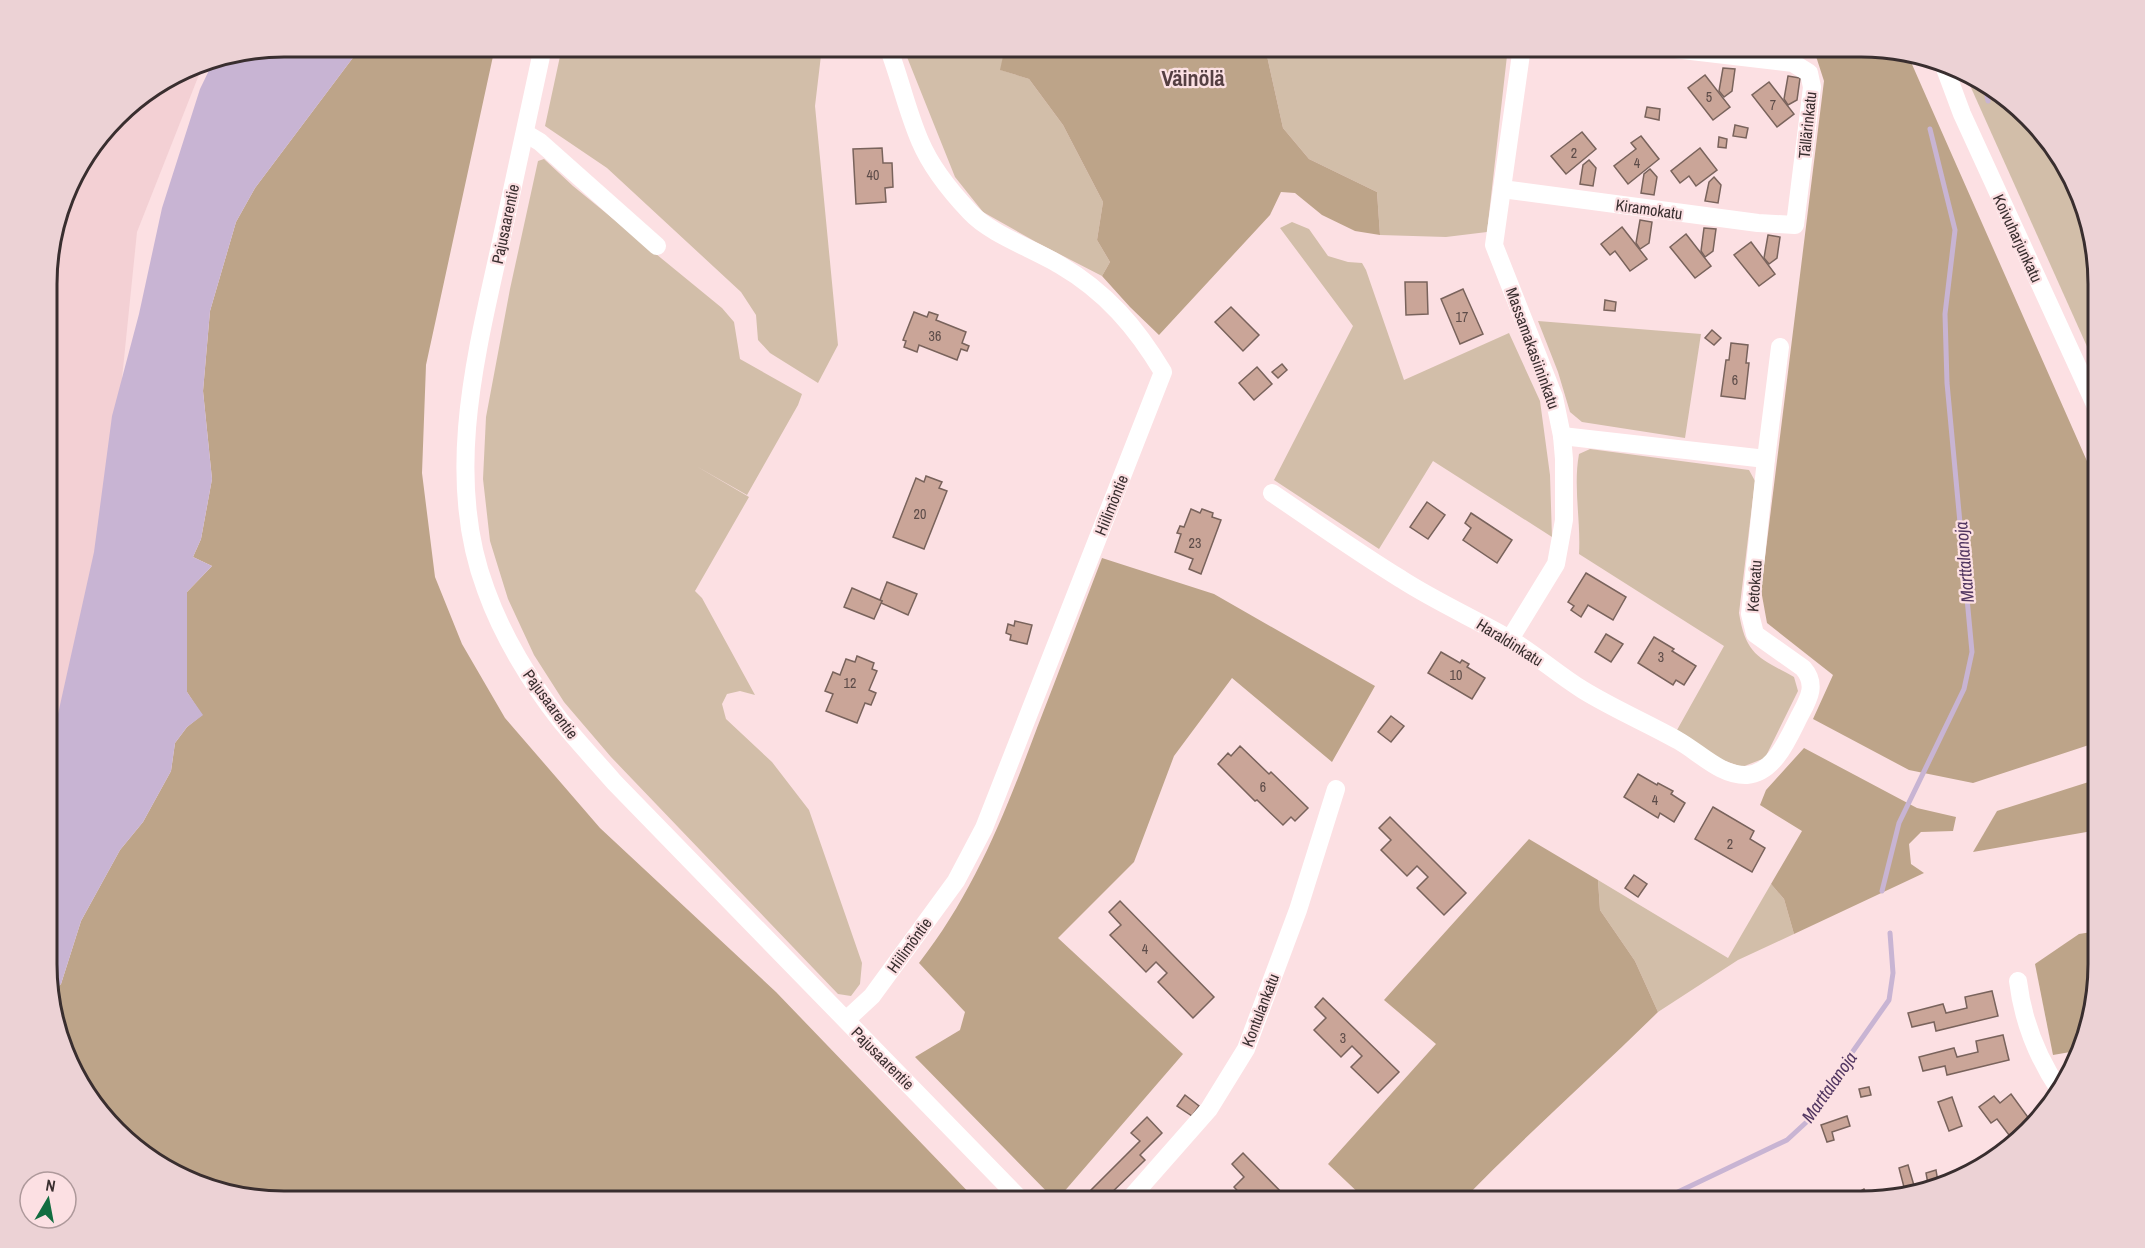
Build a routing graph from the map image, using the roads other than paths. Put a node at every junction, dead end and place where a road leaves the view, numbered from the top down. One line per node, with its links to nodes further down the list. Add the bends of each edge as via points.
1 (541, 57): 6 (street, Pajusaarentie)
2 (892, 57): 19 (street, Hiilimöntie, via 920,142 935,169 971,213 1079,277 1129,322 1163,372 984,828 956,881 872,996)
3 (1520, 57): 7 (street, Massamakasiininkatu)
4 (1746, 57): 8 (street, Tällärinkatu, via 1794,63 1809,73 1812,87)
5 (1947, 74): 11 (street, Koivuharjunkatu)
6 (525, 133): 9 (street); 19 (street, Pajusaarentie, via 480,338 468,414 465,483 471,537 486,590 517,655 560,719 614,782)
7 (1502, 189): 8 (street, Kiramokatu); 12 (street, Massamakasiininkatu, via 1494,245 1554,397)
8 (1796, 225)
9 (657, 246)
10 (1780, 347): 13 (street, Ketokatu)
11 (2088, 389)
12 (1562, 436): 13 (street); 15 (street, Massamakasiininkatu, via 1564,520 1559,556)
13 (1766, 459): 16 (street, Ketokatu, via 1752,626 1762,640 1803,668 1812,686 1809,700 1778,754 1769,766)
14 (1272, 493): 15 (street, Haraldinkatu, via 1402,580)
15 (1510, 639): 16 (street, Haraldinkatu, via 1581,689 1669,735 1723,769)
16 (1754, 774)
17 (1336, 789): 22 (street, Kontulankatu, via 1298,909 1246,1049 1209,1109)
18 (2018, 981): 20 (street, via 2032,1040)
19 (846, 1020): 21 (street, Pajusaarentie)
20 (2055, 1083)
21 (1012, 1191)
22 (1137, 1191)

